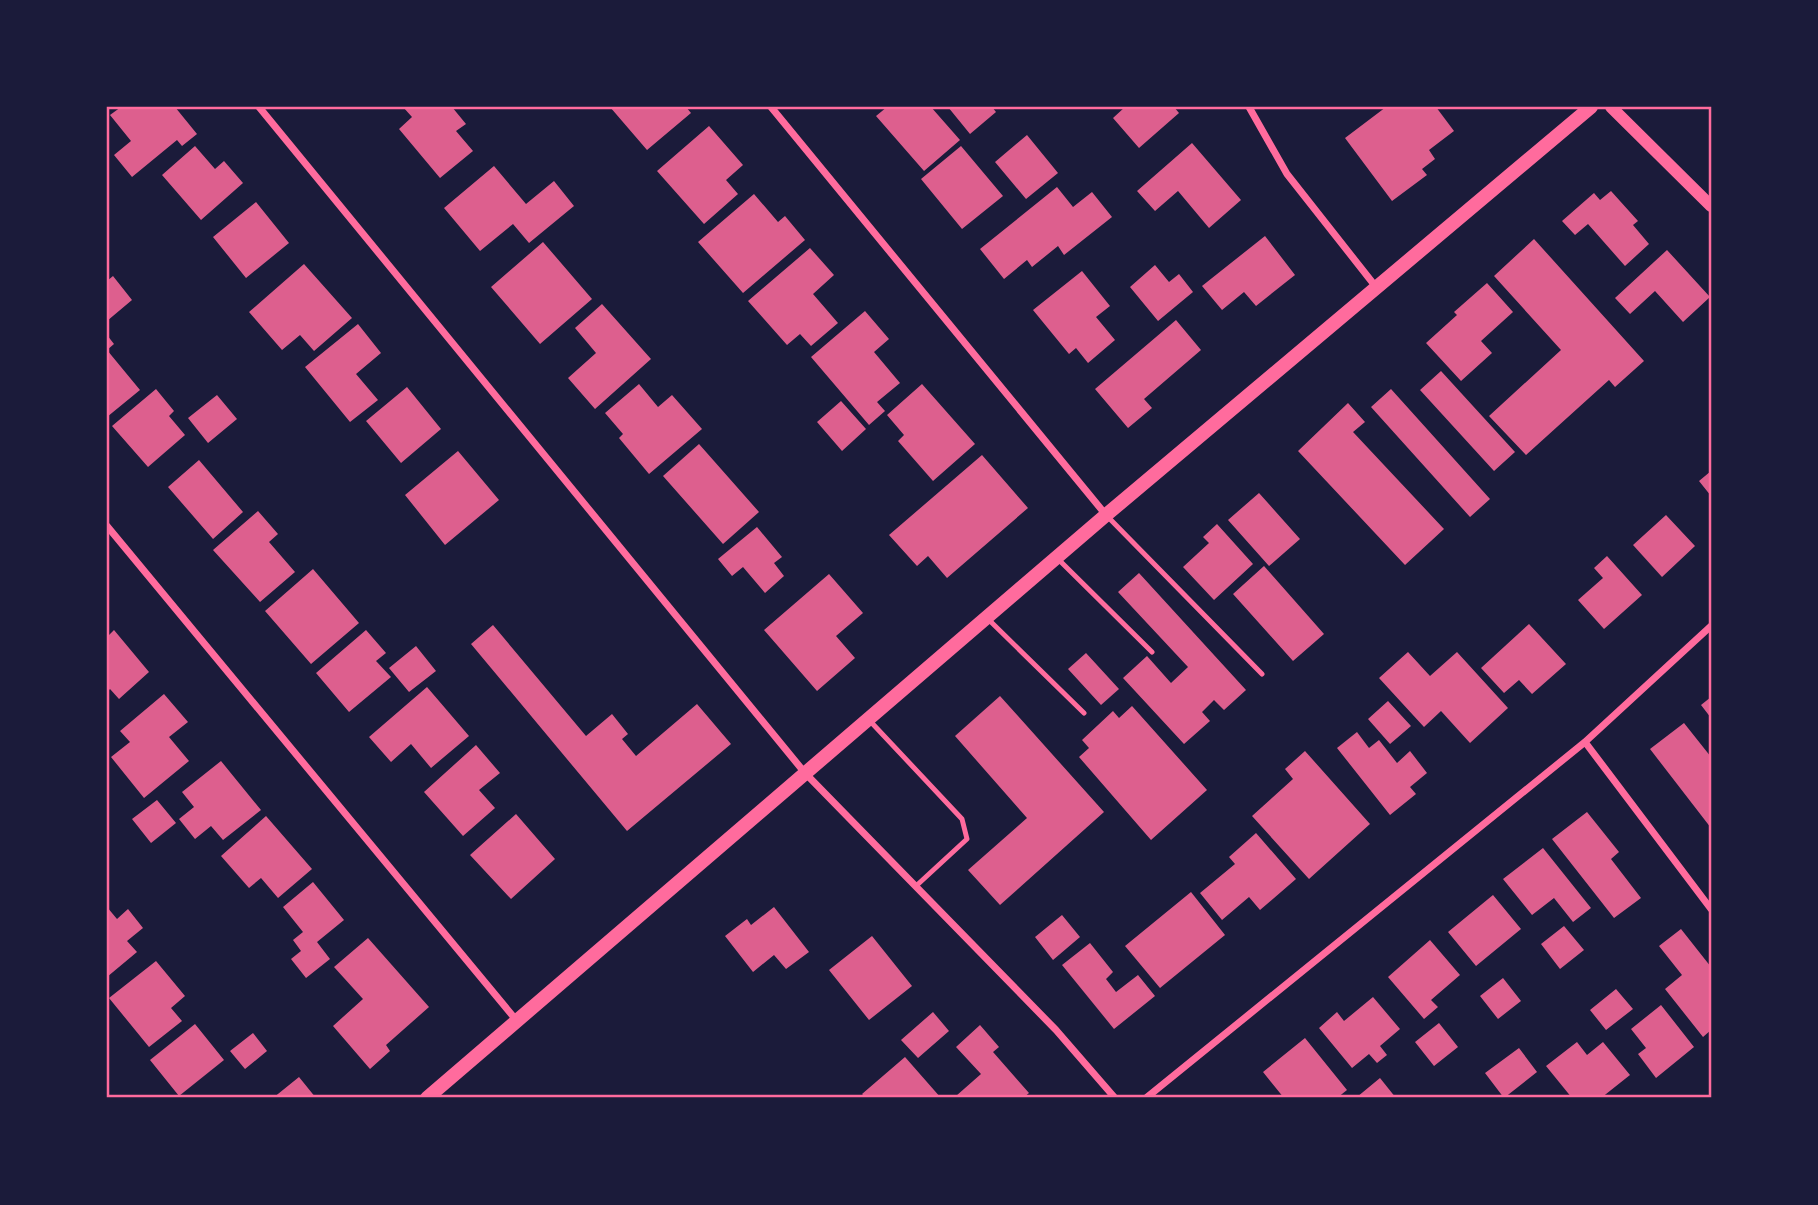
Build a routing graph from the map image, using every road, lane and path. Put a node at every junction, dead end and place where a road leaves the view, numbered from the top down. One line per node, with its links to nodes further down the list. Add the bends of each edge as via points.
1 (259, 107): 18 (street)
2 (771, 107): 8 (street)
3 (1249, 107): 7 (street, via 1287,174)
4 (1591, 107): 7 (main road)
5 (1611, 107): 6 (street)
6 (1711, 206)
7 (1376, 287): 8 (main road)
8 (1106, 516): 10 (main road); 14 (lane)
9 (107, 526): 21 (street)
10 (1057, 558): 11 (main road); 13 (lane)
11 (987, 618): 15 (lane); 16 (main road)
12 (1711, 626): 17 (street)
13 (1152, 652)
14 (1262, 674)
15 (1084, 712)
16 (868, 719): 18 (main road); 19 (lane, via 962,819 967,839)
17 (1585, 742): 20 (street); 24 (street)
18 (805, 773): 19 (street); 21 (main road)
19 (916, 886): 23 (street, via 1056,1030)
20 (1711, 909)
21 (517, 1021): 22 (main road)
22 (427, 1098)
23 (1115, 1098)
24 (1146, 1098)

